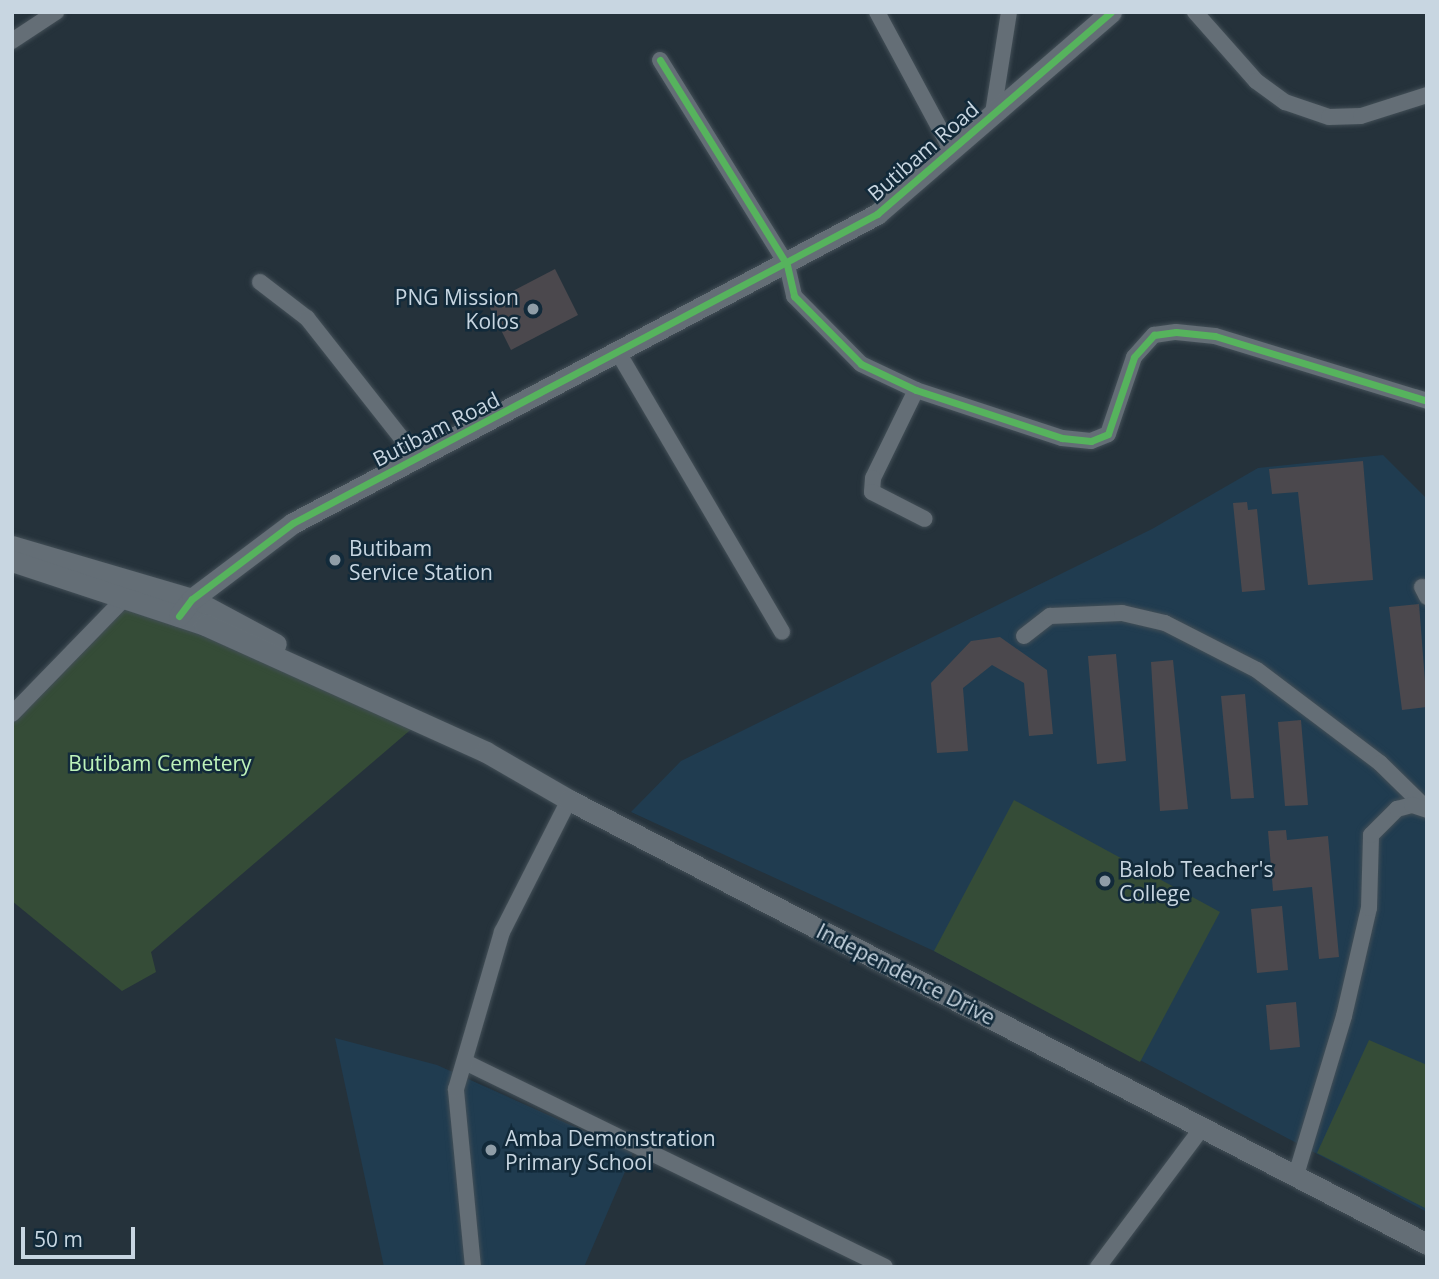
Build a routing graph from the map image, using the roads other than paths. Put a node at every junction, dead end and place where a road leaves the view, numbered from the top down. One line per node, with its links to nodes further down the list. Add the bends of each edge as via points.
1 (56, 12): 6 (street)
2 (877, 12): 10 (street)
3 (1009, 12): 9 (street)
4 (1111, 12): 9 (main road, Butibam Road)
5 (1195, 12): 8 (street, via 1256,81 1285,102 1329,117 1361,116)
6 (12, 41)
7 (660, 60): 11 (street)
8 (1427, 95)
9 (993, 113): 10 (main road, Butibam Road)
10 (952, 151): 11 (main road, Butibam Road, via 877,214)
11 (787, 265): 13 (main road, Butibam Road); 14 (street, via 794,296 862,364)
12 (260, 282): 16 (street, via 307,318)
13 (620, 354): 16 (main road, Butibam Road); 24 (street)
14 (916, 390): 15 (street, via 1062,438 1091,441 1108,434 1134,357 1154,335 1176,332 1215,336); 17 (street, via 873,478 872,492)
15 (1427, 401)
16 (417, 458): 18 (main road, Butibam Road)
17 (925, 519)
18 (293, 523): 21 (main road, via 202,580); 22 (main road, Butibam Road); 23 (main road, Butibam Road, via 246,564)
19 (12, 546): 21 (main road, via 88,565)
20 (12, 561): 21 (main road)
21 (133, 593): 22 (main road); 26 (street)
22 (186, 607): 23 (main road)
23 (209, 616): 27 (main road, Independence Drive, via 486,752)
24 (782, 632)
25 (1024, 636): 28 (street, via 1050,617 1122,613 1165,623 1257,670 1380,763)
26 (12, 714)
27 (569, 800): 29 (street, via 502,932); 30 (main road, Independence Drive)
28 (1427, 809): 31 (street, via 1412,805 1397,809 1371,835 1368,908 1344,1016)
29 (465, 1062): 33 (street, via 456,1089); 34 (street)
30 (1202, 1128): 31 (main road, Independence Drive); 35 (street)
31 (1296, 1175): 32 (main road, Independence Drive)
32 (1427, 1244)
33 (473, 1267)
34 (884, 1267)
35 (1098, 1267)

